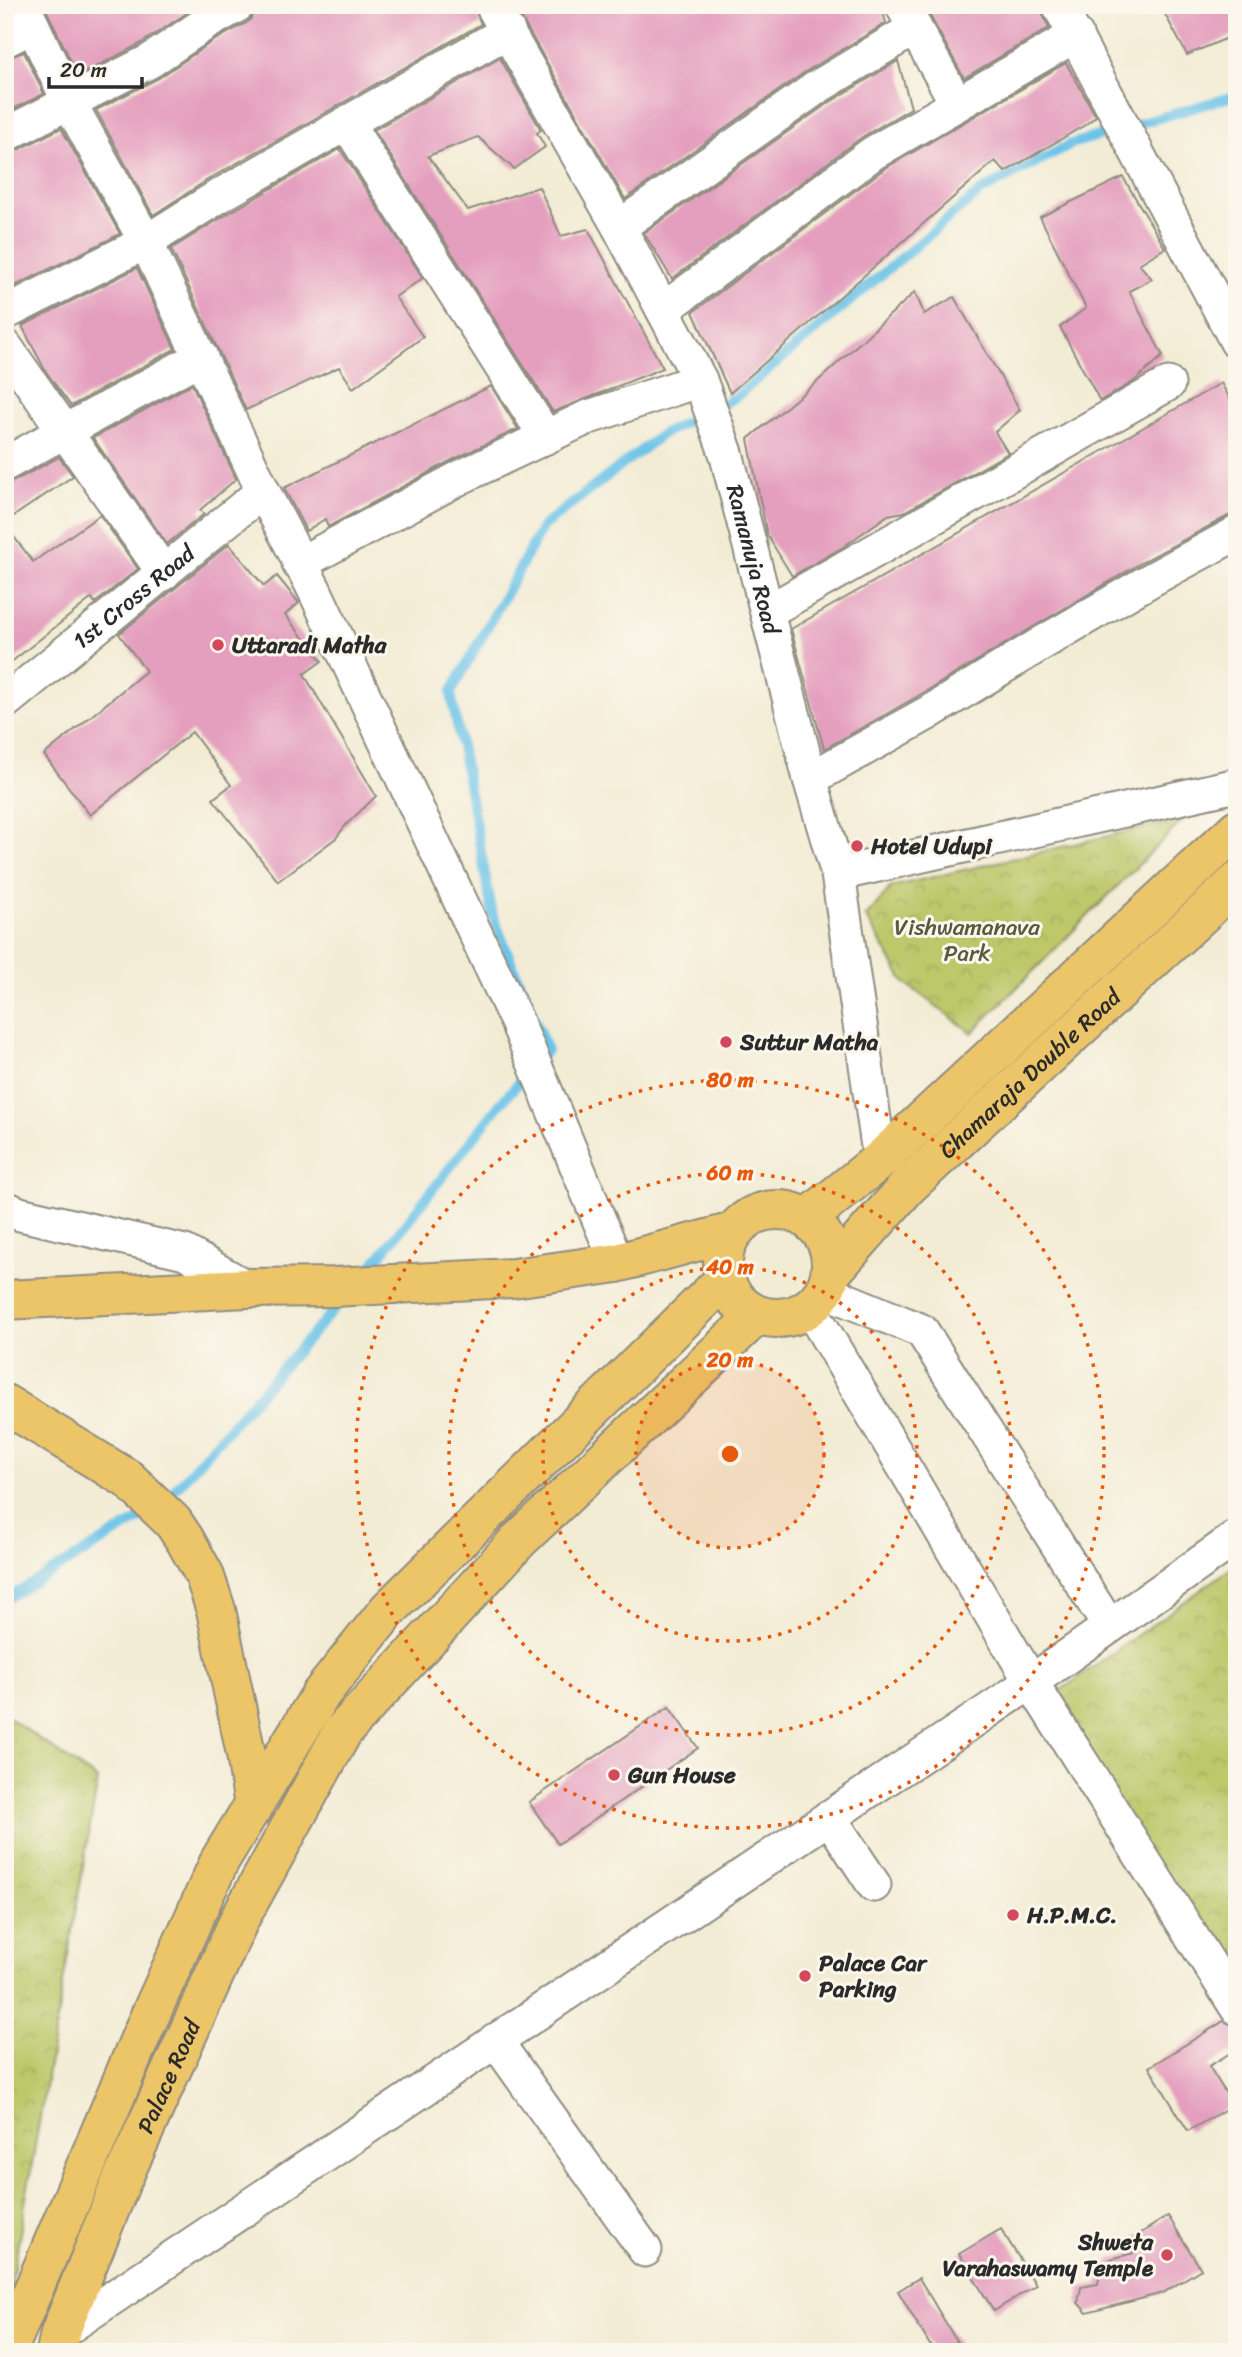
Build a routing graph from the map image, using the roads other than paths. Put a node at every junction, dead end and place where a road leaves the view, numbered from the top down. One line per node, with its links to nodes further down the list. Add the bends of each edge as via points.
1 (239, 5): 7 (street, via 150,61)
2 (1059, 5): 6 (street)
3 (909, 17): 8 (street); 11 (street)
4 (500, 18): 9 (street); 11 (street, Ramanuja Road)
5 (21, 24): 7 (street)
6 (1076, 35): 8 (street); 15 (street)
7 (69, 102): 10 (street); 12 (street)
8 (957, 104): 13 (street, via 873,153)
9 (348, 125): 12 (street); 21 (street)
10 (5, 135)
11 (619, 227): 13 (street, Ramanuja Road)
12 (146, 242): 14 (street); 17 (street)
13 (663, 310): 18 (street, Ramanuja Road)
14 (5, 313)
15 (1237, 342)
16 (5, 346): 20 (street)
17 (201, 357): 20 (street); 23 (street)
18 (700, 380): 21 (street, via 586,418); 27 (street, Ramanuja Road, via 726,453)
19 (1168, 384): 27 (street)
20 (65, 431): 22 (street); 26 (street)
21 (546, 437): 25 (street)
22 (5, 464)
23 (263, 491): 25 (street); 26 (street, 1st Cross Road)
24 (1237, 533): 29 (street)
25 (299, 564): 38 (street, via 517,1022)
26 (164, 573): 28 (street, 1st Cross Road)
27 (766, 612): 29 (street, Ramanuja Road)
28 (5, 702)
29 (810, 779): 32 (street, Ramanuja Road)
30 (1237, 785): 32 (street)
31 (1237, 829): 34 (main road)
32 (838, 874): 34 (street, Ramanuja Road)
33 (1237, 882): 41 (main road, Chamaraja Double Road, via 908,1186)
34 (880, 1160): 36 (main road)
35 (5, 1208): 40 (street, via 185,1252)
36 (808, 1219): 37 (main road, via 788,1210 767,1210 748,1218); 41 (main road, via 823,1233 831,1252)
37 (733, 1232): 38 (main road); 39 (main road, via 723,1255)
38 (617, 1263): 40 (main road, via 513,1278)
39 (724, 1280): 43 (main road, via 736,1301); 48 (main road, via 388,1610 321,1694)
40 (248, 1288): 42 (main road)
41 (822, 1291): 43 (main road, via 793,1317); 46 (street, via 922,1331); 47 (street)
42 (5, 1300)
43 (757, 1315): 54 (main road, Palace Road, via 519,1540 344,1731 235,1931 121,2182)
44 (5, 1404): 48 (main road, via 128,1479 173,1522 185,1540 204,1574 216,1610)
45 (1237, 1537): 46 (street)
46 (1108, 1626): 47 (street)
47 (1031, 1682): 49 (street); 51 (street)
48 (254, 1806): 55 (main road, via 220,1860)
49 (829, 1817): 50 (street); 52 (street)
50 (874, 1885)
51 (1237, 2008)
52 (495, 2040): 53 (street); 54 (street)
53 (645, 2250)
54 (58, 2343)
55 (7, 2352)

